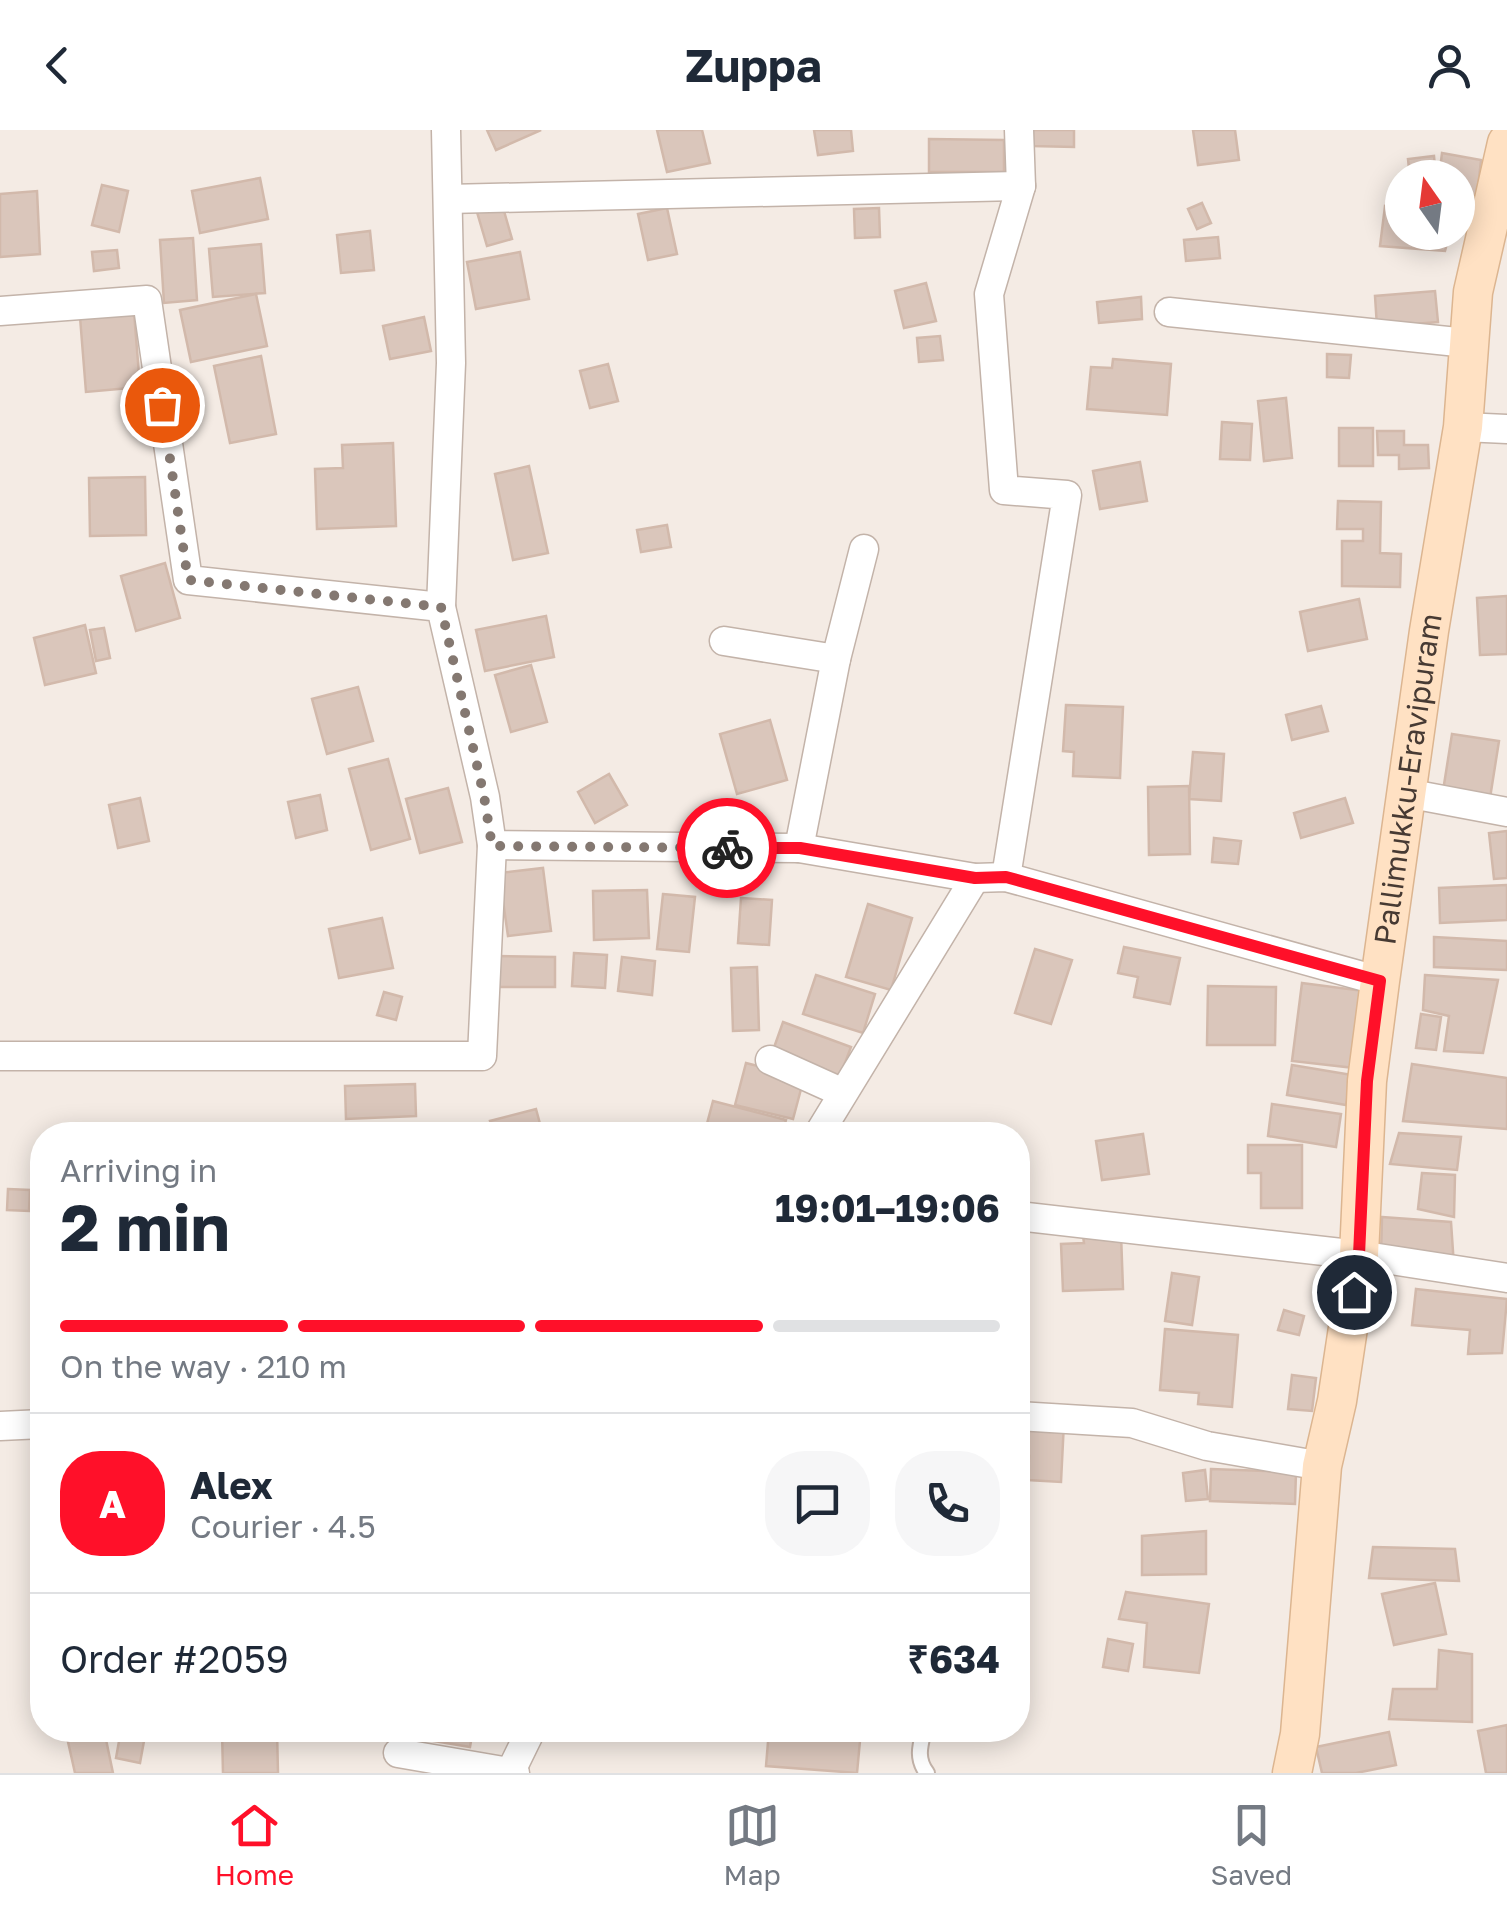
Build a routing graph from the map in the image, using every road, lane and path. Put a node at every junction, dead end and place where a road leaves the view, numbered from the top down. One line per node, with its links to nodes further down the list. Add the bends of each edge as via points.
1 (446, 130): 5 (street)
2 (1019, 130): 4 (street)
3 (1507, 143): 8 (main road, Pallimukku-Eravipuram)
4 (1020, 186): 5 (street); 19 (street, via 989,294 1004,490 1067,495)
5 (448, 199): 12 (street, via 451,363)
6 (0, 312): 12 (street, via 147,300 188,580)
7 (1170, 312): 8 (street)
8 (1467, 343): 9 (main road, Pallimukku-Eravipuram)
9 (1463, 428): 10 (street); 15 (main road, Pallimukku-Eravipuram)
10 (1507, 429)
11 (864, 549): 14 (street)
12 (441, 607): 17 (street)
13 (724, 641): 14 (street)
14 (836, 659): 18 (street)
15 (1406, 793): 16 (street); 21 (main road, Pallimukku-Eravipuram)
16 (1507, 812)
17 (492, 846): 18 (street); 22 (street, via 482,1056)
18 (800, 848): 20 (street)
19 (1006, 877): 20 (street); 21 (street)
20 (975, 878): 24 (street)
21 (1380, 981): 27 (main road, Pallimukku-Eravipuram, via 1367,1081)
22 (0, 1056)
23 (770, 1060): 24 (street)
24 (842, 1092): 25 (street)
25 (825, 1122)
26 (1030, 1217): 27 (street)
27 (1359, 1255): 28 (street); 32 (main road, Pallimukku-Eravipuram)
28 (1507, 1278)
29 (1030, 1417): 32 (street, via 1132,1422 1206,1446)
30 (30, 1425): 31 (street)
31 (0, 1426)
32 (1322, 1466): 38 (main road, Pallimukku-Eravipuram)
33 (525, 1742): 36 (street)
34 (921, 1742): 37 (lane)
35 (398, 1753): 36 (street)
36 (512, 1773)
37 (927, 1773)
38 (1292, 1773)

